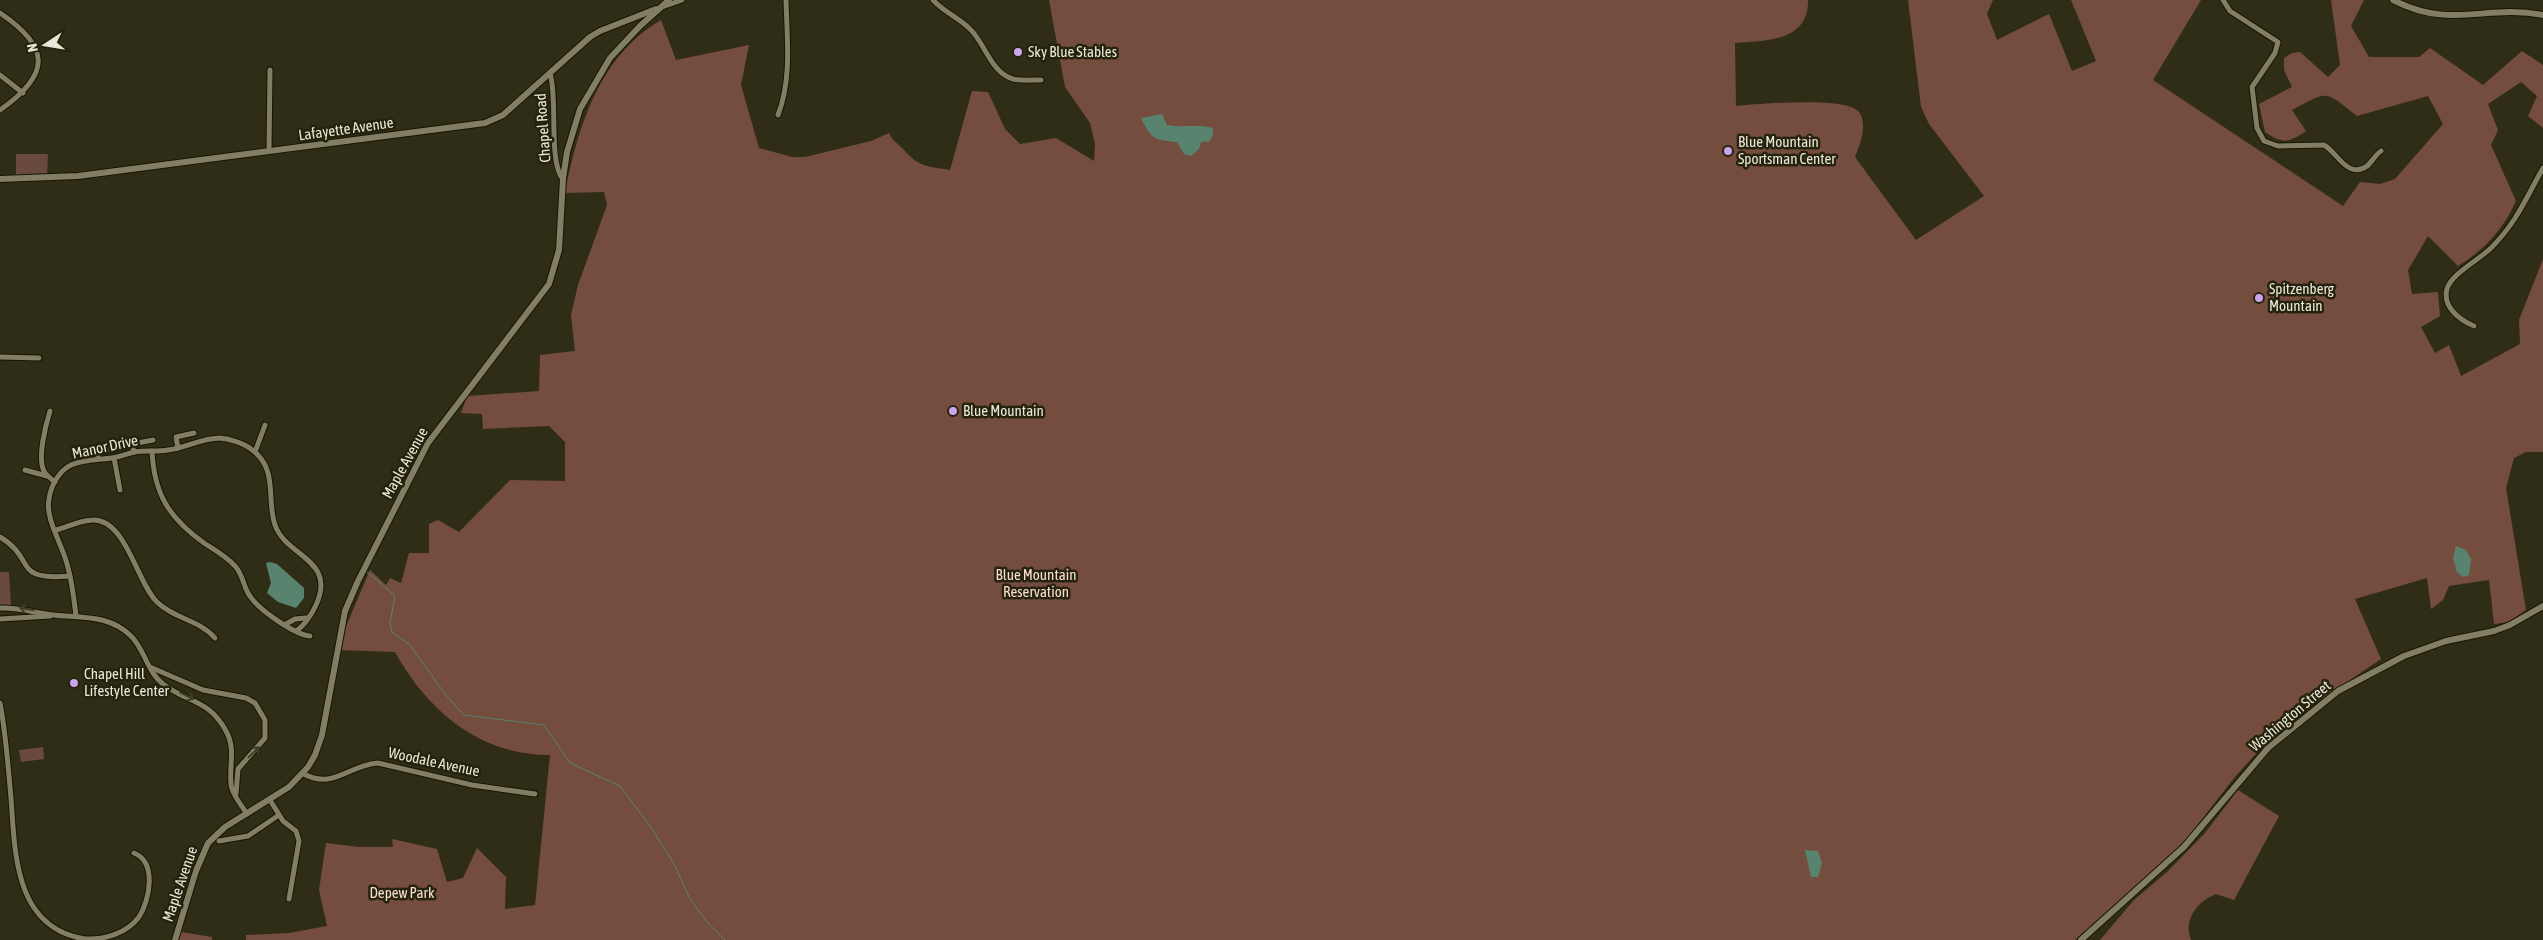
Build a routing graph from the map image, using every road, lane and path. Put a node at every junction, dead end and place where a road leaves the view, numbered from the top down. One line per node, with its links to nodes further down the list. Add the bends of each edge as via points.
1 (669, 0): 7 (street, Maple Avenue)
2 (682, 0): 7 (street)
3 (786, 0): 16 (street, via 787,76 784,101)
4 (933, 0): 13 (street, via 944,12 969,28 1005,75 1014,79)
5 (2223, 0): 18 (street, via 2230,11 2278,42 2275,53 2252,87 2257,128 2264,141 2278,146 2324,145 2352,170 2365,167)
6 (2393, 0): 9 (street, via 2438,16 2508,12)
7 (660, 8): 11 (street, Lafayette Avenue, via 600,31); 21 (street, Maple Avenue, via 619,47 591,88 570,137)
8 (0, 14): 14 (street, via 25,32 37,52 36,75)
9 (2543, 14)
10 (270, 70): 17 (street)
11 (550, 74): 17 (street, Lafayette Avenue, via 491,122); 21 (street, Chapel Road, via 556,154 559,175)
12 (0, 75): 14 (street)
13 (1041, 80)
14 (23, 93): 15 (street)
15 (0, 110)
16 (778, 115)
17 (269, 150): 20 (street, Lafayette Avenue, via 78,176)
18 (2381, 151)
19 (2543, 168): 22 (street, via 2527,201 2504,234 2449,284 2447,298 2453,312)
20 (0, 179)
21 (563, 179): 56 (street, Maple Avenue, via 559,250 552,279 434,435 408,481 345,611 322,735 315,755)
22 (2474, 326)
23 (0, 357): 24 (street)
24 (39, 358)
25 (50, 411): 37 (street, via 42,458 43,470)
26 (265, 424): 33 (street)
27 (194, 433): 29 (street, via 176,437)
28 (153, 440): 32 (street, via 132,444)
29 (178, 448): 31 (street, Manor Drive); 33 (street, Manor Drive, via 222,438)
30 (116, 449): 35 (street, via 98,451)
31 (152, 451): 32 (street, Manor Drive); 49 (street, via 157,485 173,516 229,560 237,568 248,594 268,614)
32 (134, 452): 34 (street, Manor Drive)
33 (255, 452): 47 (street, Manor Drive, via 271,478 273,518 277,530 285,541 308,559 320,577 318,601)
34 (114, 458): 35 (street, Manor Drive); 39 (street)
35 (98, 460): 38 (street, Manor Drive, via 72,465)
36 (25, 470): 37 (street)
37 (48, 476): 38 (street)
38 (55, 482): 40 (street, via 48,502)
39 (120, 490)
40 (56, 530): 42 (street); 52 (street, via 90,520 107,524 126,545 143,584 157,602 176,616 206,628)
41 (0, 537): 42 (street, via 34,574 48,578)
42 (70, 576): 46 (street)
43 (2543, 606): 66 (street, Washington Street, via 2494,631 2446,641 2404,656 2338,692 2268,748 2184,847)
44 (0, 608): 45 (street, one-way to 44, via 28,609)
45 (53, 615): 46 (street); 48 (street)
46 (76, 616): 53 (street, via 95,618 127,632)
47 (306, 618): 49 (street); 50 (street, Manor Drive)
48 (0, 619)
49 (286, 624): 50 (street)
50 (296, 631): 51 (street)
51 (310, 636)
52 (215, 638)
53 (150, 667): 57 (street, one-way to 57, via 165,686 199,702 225,729 232,747 231,784); 57 (street, one-way to 53, via 238,769 265,738 265,720 259,708 246,698 203,690)
54 (0, 703): 55 (street)
55 (3, 731): 63 (street, via 16,866 25,891 41,915 63,931 80,938 103,939 124,930 135,922 149,888 144,859)
56 (302, 773): 58 (street, Woodale Avenue, via 318,780 328,780 363,765 378,763 472,785); 59 (street, Maple Avenue)
57 (236, 794): 60 (street)
58 (535, 794)
59 (270, 800): 60 (street, Maple Avenue); 61 (street)
60 (247, 814): 65 (street, Maple Avenue, via 225,827 208,843)
61 (279, 815): 62 (street, via 248,836); 64 (street, via 296,831 300,841)
62 (219, 842)
63 (134, 853)
64 (289, 899)
65 (174, 940)
66 (2080, 940)

